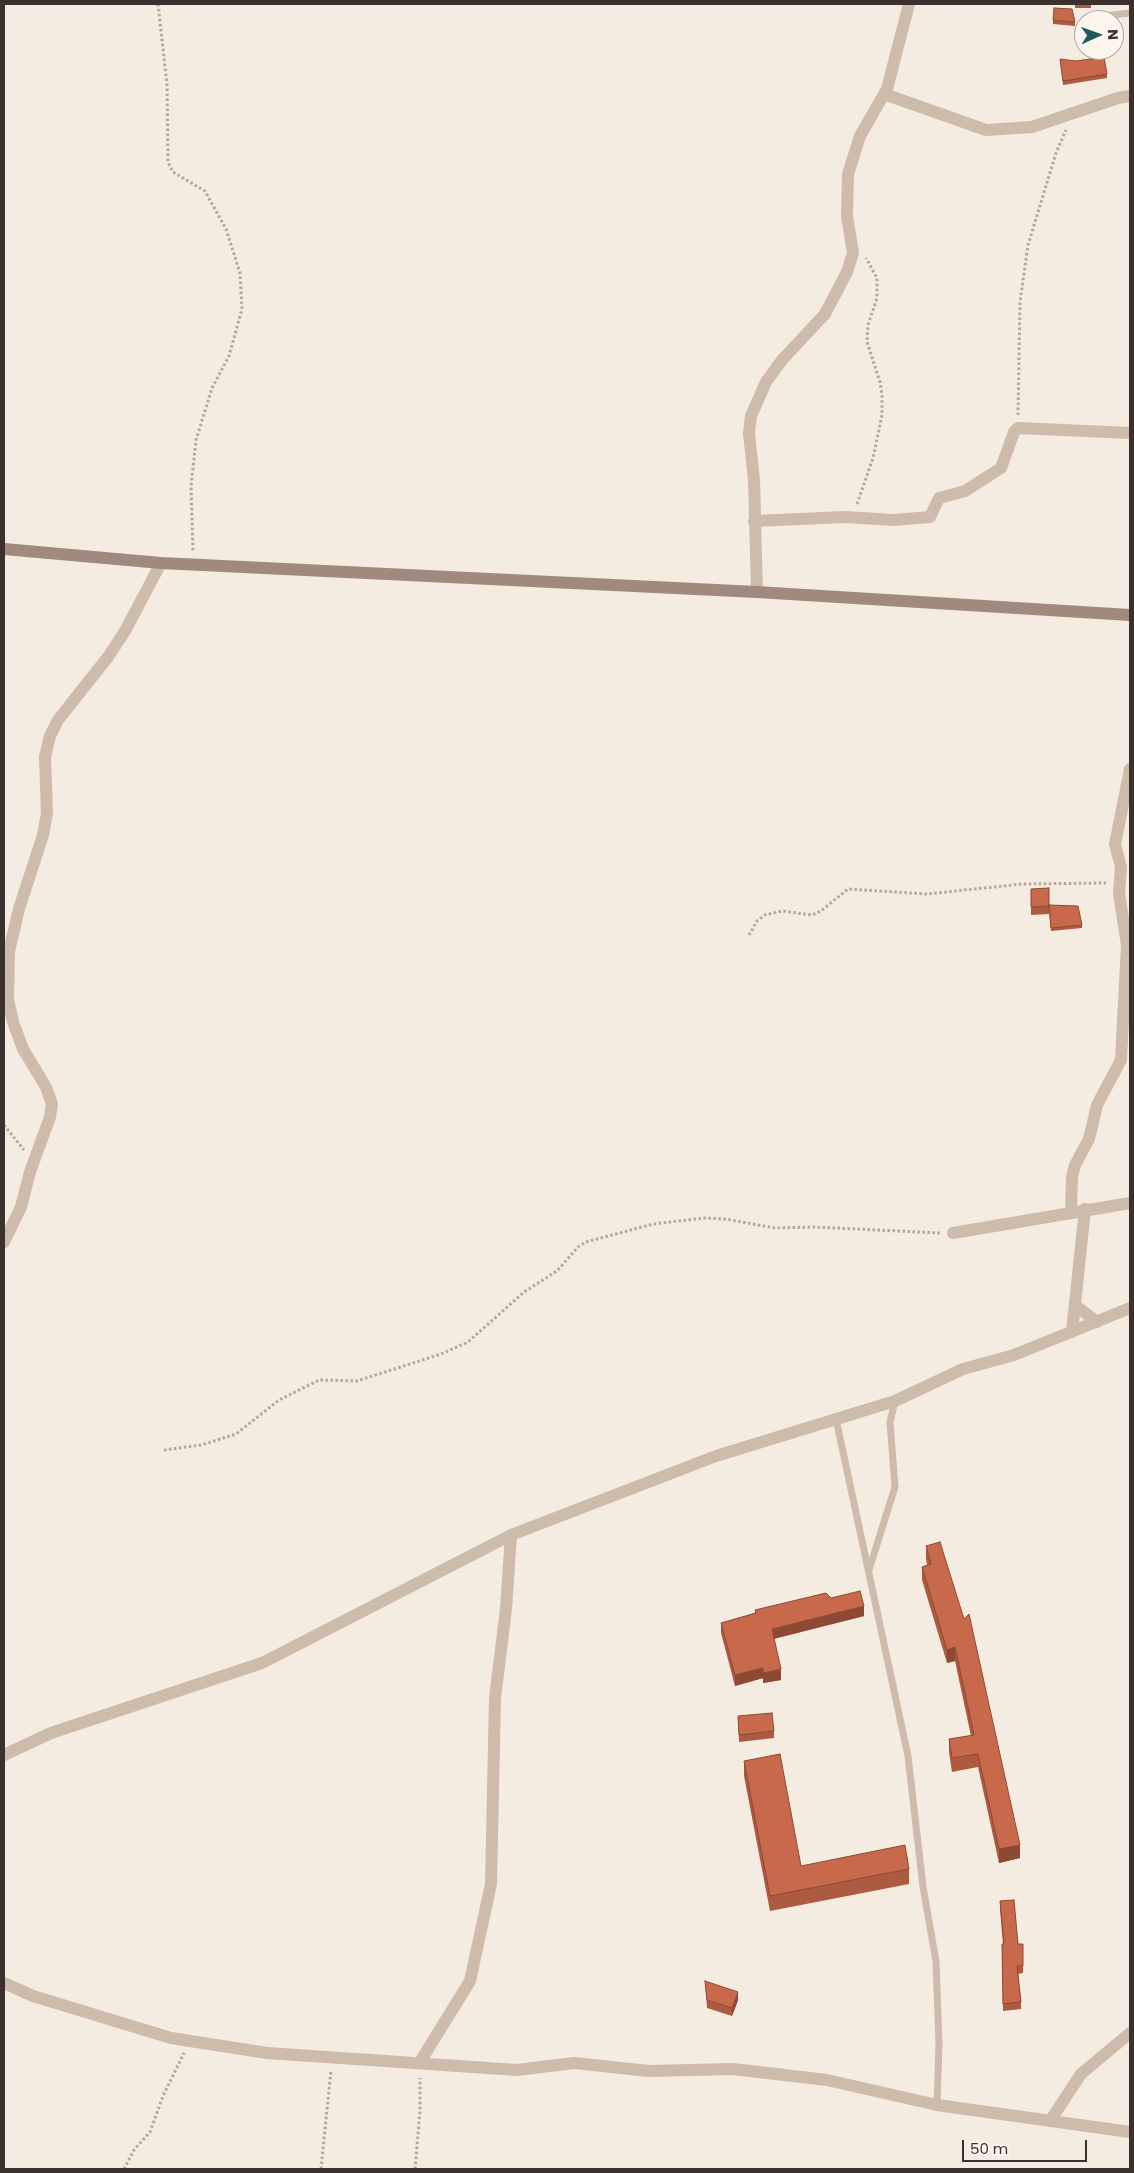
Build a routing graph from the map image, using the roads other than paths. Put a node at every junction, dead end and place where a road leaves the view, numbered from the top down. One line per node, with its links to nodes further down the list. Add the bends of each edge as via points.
1 (909, 4): 2 (street)
2 (884, 94): 3 (street, via 986,130 1032,127); 5 (street, via 860,136 848,174 851,262 825,314 766,382 751,416)
3 (1130, 96)
4 (1130, 433): 5 (street, via 1018,428 1001,468 965,491 939,498 930,517)
5 (754, 521): 8 (street)
6 (4, 549): 7 (main road)
7 (161, 563): 8 (main road); 15 (street, via 112,650 58,720 45,757 47,813 9,951 8,999 23,1049 46,1086 52,1104 21,1207)
8 (757, 592): 9 (main road)
9 (1130, 615)
10 (1130, 769): 13 (street, via 1115,844 1121,867 1119,882 1127,945 1121,1060 1097,1104 1089,1139 1075,1165)
11 (1130, 1203): 12 (street)
12 (1085, 1209): 13 (street); 16 (street)
13 (1071, 1213): 14 (street)
14 (953, 1233)
15 (4, 1242)
16 (1076, 1306): 18 (street); 19 (street)
17 (1130, 1308): 18 (street)
18 (1097, 1322): 19 (street)
19 (1072, 1332): 20 (street, via 1014,1355 963,1369)
20 (896, 1401): 21 (street); 23 (lane, via 890,1422 895,1487)
21 (836, 1419): 22 (street, via 716,1456); 23 (lane)
22 (511, 1535): 24 (street, via 262,1663 51,1733); 27 (street, via 495,1698 491,1884 470,1981)
23 (868, 1571): 28 (lane, via 908,1756 923,1887 936,1961)
24 (4, 1755)
25 (4, 1983): 27 (street, via 33,1996 171,2038 267,2053)
26 (1130, 2033): 29 (street, via 1081,2074)
27 (420, 2062): 28 (street, via 517,2070 574,2063 649,2071 733,2070 827,2080)
28 (937, 2106): 29 (street)
29 (1050, 2121): 30 (street)
30 (1130, 2132)

